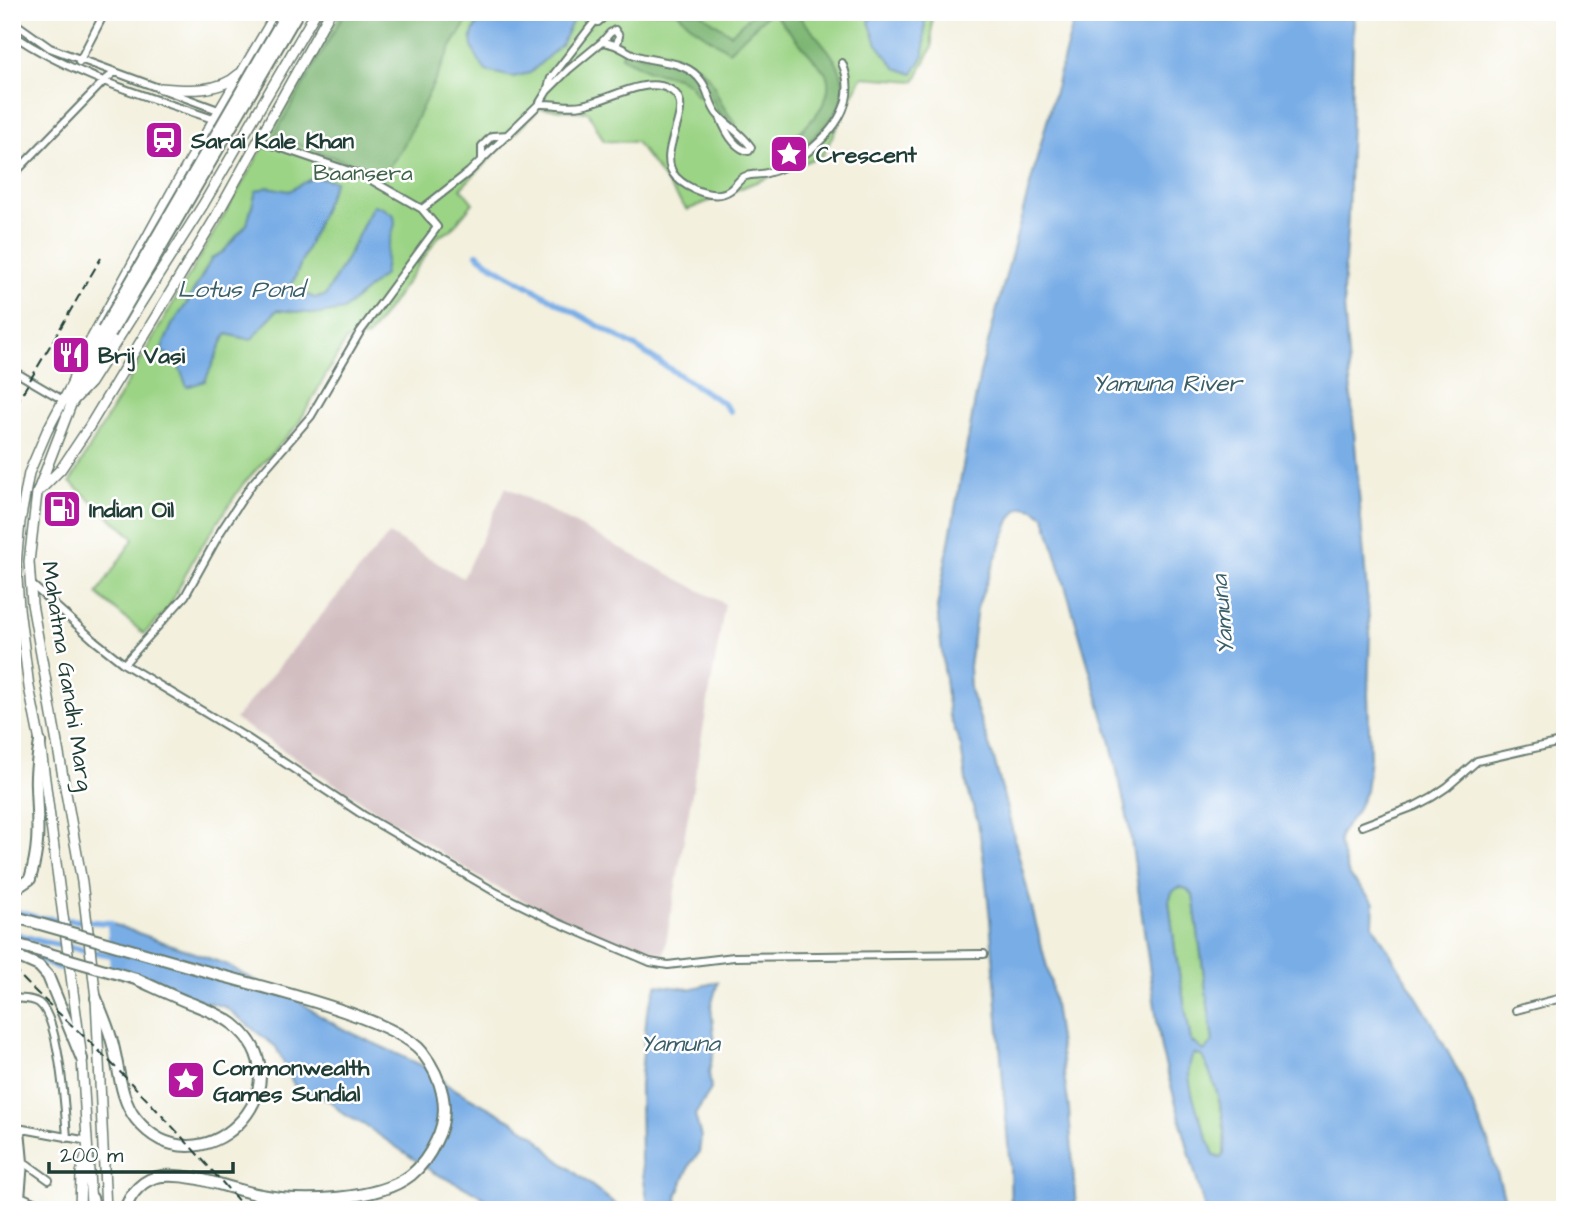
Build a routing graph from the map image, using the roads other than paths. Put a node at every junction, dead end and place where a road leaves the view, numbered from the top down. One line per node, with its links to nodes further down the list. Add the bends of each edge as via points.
1 (277, 12): 12 (main road, Mahatma Gandhi Marg)
2 (287, 12): 36 (highway, bridge)
3 (298, 12): 36 (highway, bridge)
4 (316, 12): 15 (main road, Mahatma Gandhi Marg)
5 (330, 12): 30 (main road)
6 (602, 12): 10 (street)
7 (609, 12): 10 (street)
8 (102, 13): 16 (street)
9 (12, 21): 16 (street, via 41,43)
10 (594, 25): 23 (street, via 551,78)
11 (12, 34): 18 (street)
12 (260, 42): 15 (main road); 19 (main road, Mahatma Gandhi Marg)
13 (602, 42): 14 (street); 14 (street, via 615,30); 23 (street)
14 (617, 44): 26 (street, via 651,60 674,62 697,77)
15 (289, 59): 28 (main road, Mahatma Gandhi Marg)
16 (80, 60): 18 (street); 20 (street)
17 (842, 64): 24 (street, via 848,98 827,134 772,172 742,177 725,192 712,194 694,188 671,169 668,152 680,107 678,96 670,89 661,85 628,90 578,106)
18 (74, 69): 21 (street)
19 (244, 70): 22 (main road, via 211,87); 25 (main road, Mahatma Gandhi Marg)
20 (115, 72): 21 (street); 22 (street)
21 (104, 81): 27 (street); 32 (street)
22 (161, 88): 25 (street)
23 (547, 91): 24 (street)
24 (539, 104): 29 (street)
25 (220, 111): 27 (main road, Mahatma Gandhi Marg); 28 (street)
26 (720, 117): 26 (street, via 746,140 749,151 736,144)
27 (215, 120): 28 (street); 33 (main road, Mahatma Gandhi Marg)
28 (248, 130): 34 (main road, Mahatma Gandhi Marg)
29 (509, 135): 31 (street); 31 (street, via 492,136 482,146)
30 (258, 139): 35 (street, via 364,176); 40 (main road, via 89,427 61,469)
31 (482, 160): 35 (street)
32 (12, 176)
33 (174, 188): 34 (main road); 38 (main road, Mahatma Gandhi Marg, via 75,369)
34 (203, 205): 39 (main road, Mahatma Gandhi Marg, via 90,383)
35 (422, 209): 42 (street, via 437,227 360,332 311,416 253,484 185,596)
36 (107, 332): 38 (highway); 39 (highway)
37 (12, 370): 39 (street)
38 (73, 382): 39 (main road, Mahatma Gandhi Marg)
39 (68, 401): 40 (main road, Mahatma Gandhi Marg); 44 (main road, Mahatma Gandhi Marg, via 41,442 29,473 16,564 29,687)
40 (37, 493): 41 (main road, Mahatma Gandhi Marg)
41 (31, 584): 42 (street); 50 (main road, Mahatma Gandhi Marg, bridge, via 82,882)
42 (124, 664): 49 (street, via 363,815 497,893 650,962)
43 (1565, 741): 45 (street, via 1477,761 1432,797)
44 (40, 742): 46 (highway, via 35,783 37,855 30,879); 54 (main road, Mahatma Gandhi Marg, bridge)
45 (1362, 826)
46 (12, 891)
47 (12, 916): 70 (highway, bridge, via 356,1016 401,1034 436,1071 444,1097 440,1133 427,1157 394,1185 303,1200 165,1175 136,1189)
48 (13, 952): 50 (highway, bridge, via 136,979 232,1023 254,1051 259,1073 247,1115 232,1131 190,1146 146,1130 131,1112); 54 (highway, via 48,976)
49 (984, 954)
50 (95, 994): 69 (main road, Mahatma Gandhi Marg)
51 (1565, 996): 53 (street)
52 (12, 998): 57 (street, via 36,1001 45,1010 59,1058)
53 (1516, 1010)
54 (82, 1059): 58 (main road, Mahatma Gandhi Marg)
55 (12, 1127): 56 (street)
56 (21, 1130): 57 (street); 60 (street)
57 (67, 1138): 58 (street)
58 (89, 1144): 64 (main road, Mahatma Gandhi Marg); 67 (main road, via 81,1173)
59 (12, 1166): 60 (street)
60 (24, 1166): 61 (street); 63 (street)
61 (50, 1180)
62 (12, 1192): 63 (street)
63 (22, 1194): 65 (street); 66 (street)
64 (92, 1198): 68 (highway)
65 (20, 1210)
66 (51, 1210)
67 (80, 1210)
68 (92, 1210)
69 (106, 1210)
70 (125, 1210)

